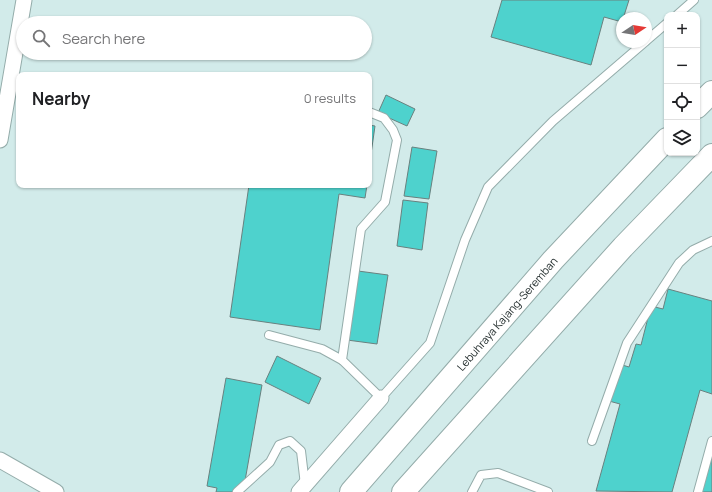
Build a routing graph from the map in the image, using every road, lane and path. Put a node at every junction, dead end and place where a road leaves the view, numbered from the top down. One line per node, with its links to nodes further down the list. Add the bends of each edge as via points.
1 (24, 0): 4 (street)
2 (694, 0): 3 (lane)
3 (680, 12)
4 (21, 16)
5 (664, 25): 6 (lane)
6 (652, 35)
7 (16, 47): 12 (street)
8 (637, 48): 18 (lane, via 552,121 488,187 465,240 430,343)
9 (712, 92): 10 (highway)
10 (700, 104)
11 (372, 113): 17 (lane, via 384,118 397,140 385,202 361,229)
12 (0, 140)
13 (664, 141): 25 (highway, Lebuhraya Kajang-Seremban, via 553,260)
14 (712, 155): 26 (highway, via 623,247)
15 (712, 241): 19 (lane, via 693,250 679,263 627,343)
16 (269, 335): 17 (lane, via 322,348)
17 (342, 360): 18 (lane)
18 (381, 398): 22 (street)
19 (592, 441)
20 (712, 441): 29 (lane)
21 (0, 460): 23 (street)
22 (302, 489): 24 (lane, via 301,451 290,441 279,445 270,462)
23 (56, 492)
24 (237, 492)
25 (351, 492)
26 (403, 492)
27 (472, 492): 28 (lane, via 481,475 498,473)
28 (548, 492)
29 (698, 492)

